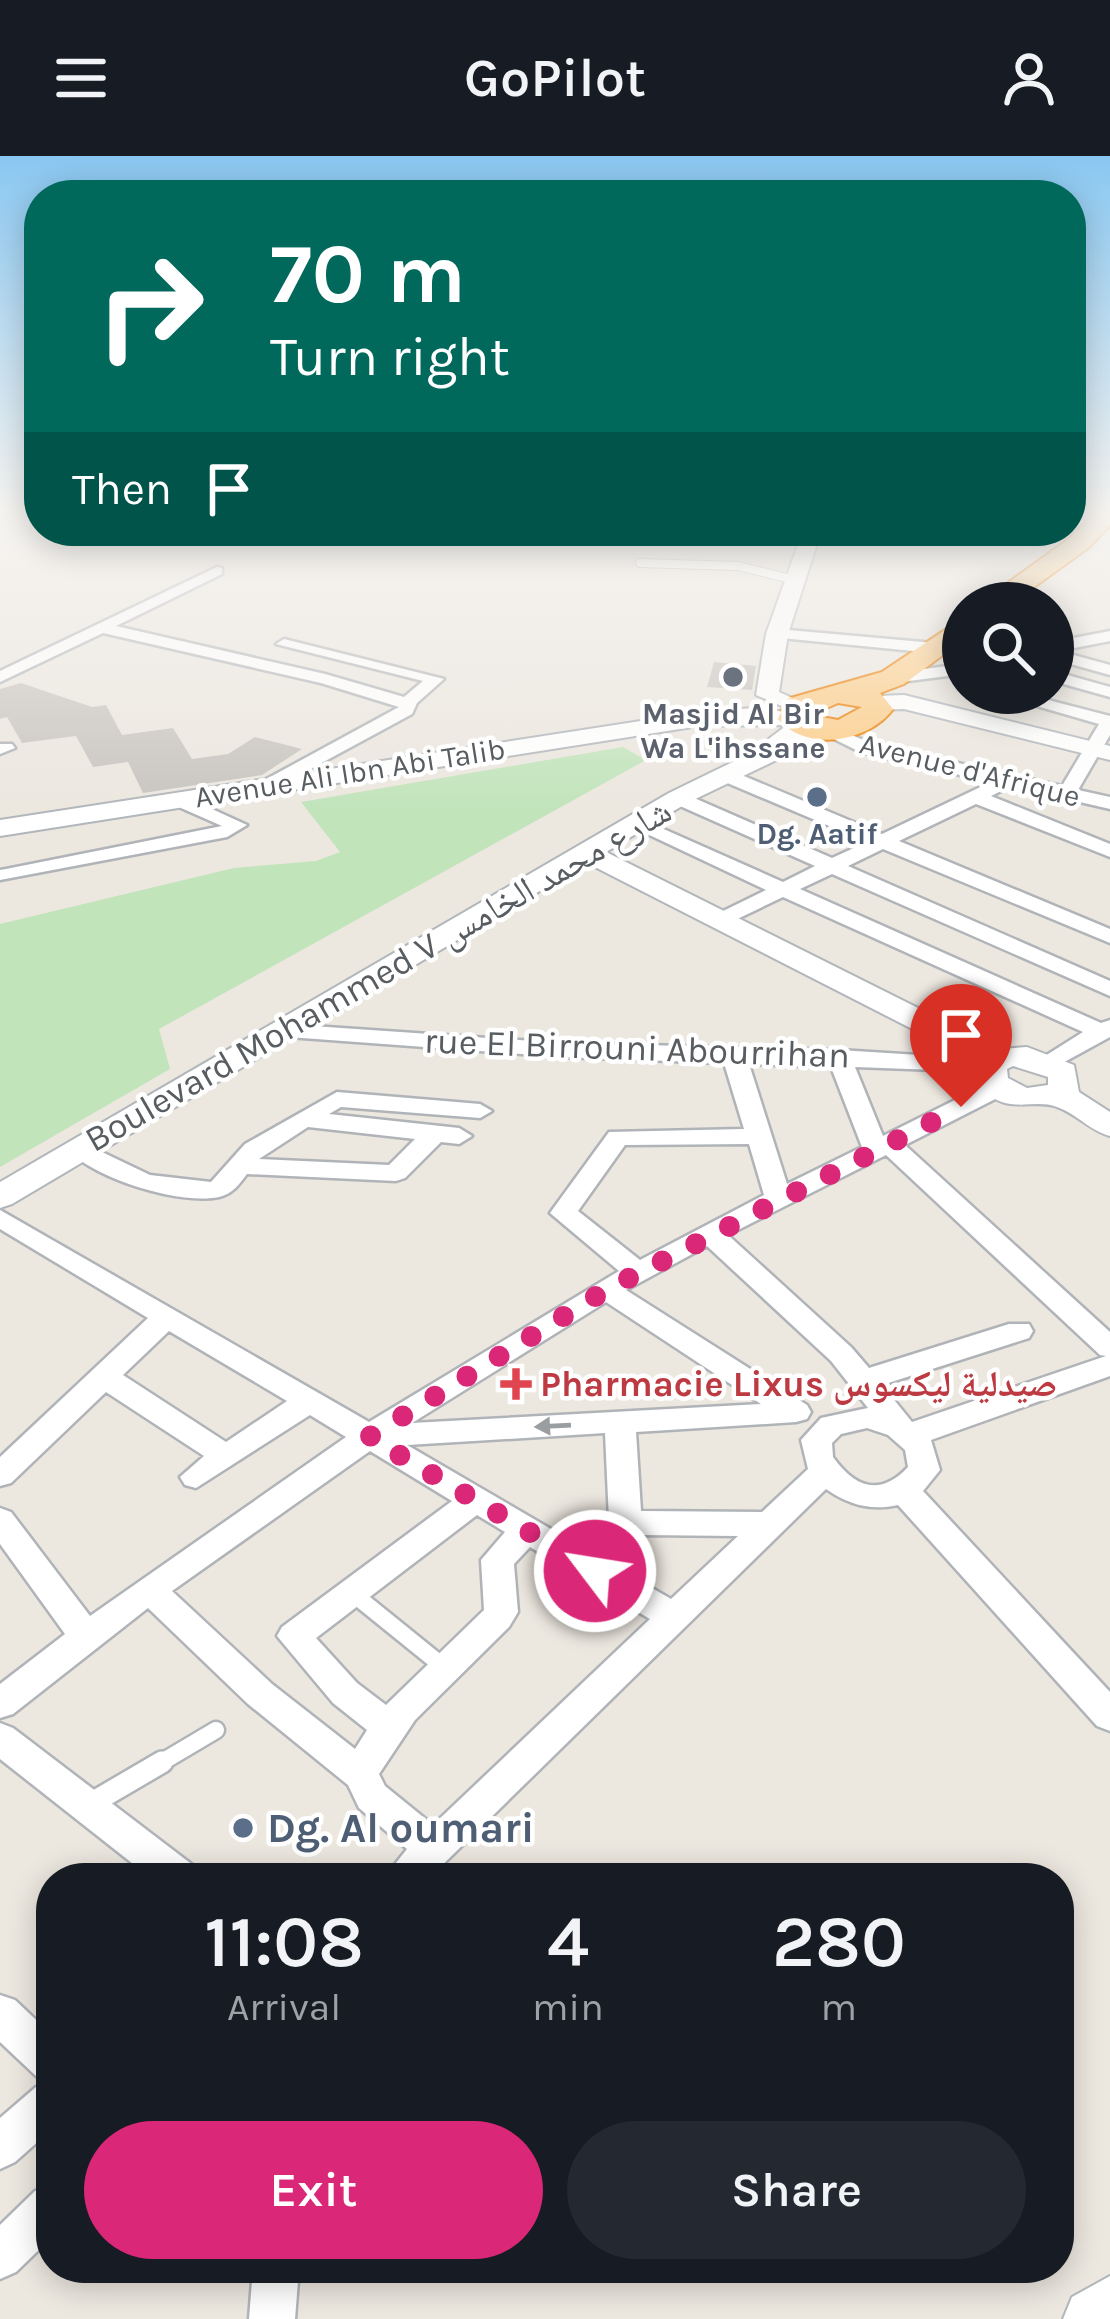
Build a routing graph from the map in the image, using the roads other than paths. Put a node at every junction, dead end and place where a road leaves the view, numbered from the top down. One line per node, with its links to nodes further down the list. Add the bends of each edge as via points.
1 (134, 610): 3 (street)
2 (785, 610): 4 (street)
3 (98, 627): 15 (street); 16 (street)
4 (777, 634): 11 (street); 22 (street, via 766,695)
5 (1106, 639): 7 (street)
6 (284, 644): 10 (street)
7 (1074, 646)
8 (942, 651): 11 (highway)
9 (1074, 657): 14 (street)
10 (356, 661): 16 (street); 20 (street, via 436,679)
11 (933, 662): 12 (street); 13 (street); 18 (highway)
12 (942, 664)
13 (942, 668)
14 (1110, 670)
15 (0, 677)
16 (326, 679): 20 (street)
17 (1074, 682): 19 (street)
18 (875, 689): 22 (highway); 24 (street)
19 (1110, 692)
20 (406, 703): 27 (street)
21 (1074, 712): 23 (street)
22 (808, 720): 25 (street, Boulevard Mohammed V شارع محمد الخامس); 26 (street, Avenue d'Afrique, via 866,748); 27 (street, Avenue Ali Ibn Abi Talib, via 699,719)
23 (1110, 721): 24 (street)
24 (1102, 751): 28 (street)
25 (725, 775): 30 (street, Boulevard Mohammed V شارع محمد الخامس); 35 (street)
26 (1004, 783): 28 (street, Avenue d'Afrique); 29 (street)
27 (268, 786): 31 (street, Avenue Ali Ibn Abi Talib)
28 (1066, 795): 32 (street, Avenue d'Afrique)
29 (976, 797): 35 (street); 36 (street)
30 (678, 798): 33 (street, Boulevard Mohammed V شارع محمد الخامس); 38 (street)
31 (179, 800): 34 (street, Avenue Ali Ibn Abi Talib); 39 (street, via 237,825)
32 (1110, 803)
33 (634, 824): 37 (street, Boulevard Mohammed V شارع محمد الخامس); 40 (street)
34 (0, 828)
35 (886, 842): 38 (street); 42 (street)
36 (1110, 851)
37 (588, 853): 41 (street); 45 (street, Boulevard Mohammed V شارع محمد الخامس)
38 (831, 867): 40 (street); 43 (street)
39 (6, 875)
40 (787, 889): 41 (street); 44 (street)
41 (724, 918): 48 (street)
42 (1110, 937)
43 (1110, 989)
44 (1106, 1030): 49 (street)
45 (283, 1031): 46 (street, rue El Birrouni Abourrihan); 55 (street, Boulevard Mohammed V شارع محمد الخامس)
46 (734, 1055): 47 (street, rue El Birrouni Abourrihan); 53 (street)
47 (839, 1057): 48 (street, rue El Birrouni Abourrihan); 54 (street)
48 (996, 1071): 49 (street, via 1028,1098); 54 (street)
49 (1054, 1078): 52 (street)
50 (480, 1111): 51 (street, via 344,1098)
51 (302, 1119): 56 (street); 56 (street, via 447,1135 396,1173)
52 (1110, 1126)
53 (759, 1136): 58 (street); 61 (street, via 618,1137 563,1213)
54 (882, 1147): 58 (street); 65 (street)
55 (81, 1150): 56 (street, via 145,1182 215,1190); 57 (street, Boulevard Mohammed V شارع محمد الخامس)
56 (241, 1166)
57 (0, 1197)
58 (779, 1201): 60 (street)
59 (0, 1218): 63 (street)
60 (712, 1235): 61 (street); 68 (street)
61 (639, 1273): 62 (street)
62 (606, 1290): 70 (street); 74 (street)
63 (167, 1317): 67 (street); 69 (street)
64 (1019, 1331): 68 (street)
65 (1110, 1348)
66 (1110, 1365): 73 (street)
67 (103, 1376): 75 (street); 77 (street)
68 (863, 1380): 73 (street)
69 (309, 1401): 74 (street); 75 (street)
70 (796, 1412): 71 (street); 72 (street)
71 (620, 1422): 74 (street, one-way to 74); 82 (street)
72 (825, 1430): 73 (street, via 867,1418); 76 (street, via 814,1450)
73 (905, 1431): 79 (street, via 925,1470)
74 (369, 1437): 80 (street); 85 (street)
75 (226, 1456): 78 (street)
76 (823, 1473): 79 (street, via 862,1494); 83 (street)
77 (0, 1475)
78 (196, 1477)
79 (904, 1491): 92 (street)
80 (475, 1500): 84 (street); 87 (street)
81 (0, 1520): 89 (street)
82 (626, 1523): 83 (street); 86 (street)
83 (772, 1524): 88 (street)
84 (527, 1530): 86 (street); 90 (street, via 497,1560 501,1612)
85 (150, 1590): 89 (street); 96 (street, via 260,1694)
86 (629, 1591): 88 (street)
87 (351, 1592): 90 (lane); 93 (street, via 294,1641)
88 (675, 1618): 98 (street)
89 (86, 1636): 91 (street)
90 (445, 1669): 93 (street)
91 (0, 1705)
92 (1110, 1716)
93 (390, 1728): 96 (street)
94 (216, 1730): 97 (lane)
95 (0, 1738): 97 (street)
96 (361, 1774): 98 (street, via 372,1797)
97 (87, 1806): 99 (street)
98 (434, 1849): 100 (street)
99 (161, 1863)
100 (419, 1863)
101 (0, 2014): 102 (street)
102 (36, 2048)
103 (36, 2115): 104 (street)
104 (0, 2147)
105 (36, 2221): 106 (street)
106 (1, 2255)
107 (276, 2283): 109 (street)
108 (1110, 2307): 110 (street)
109 (272, 2319)
110 (1094, 2319)

